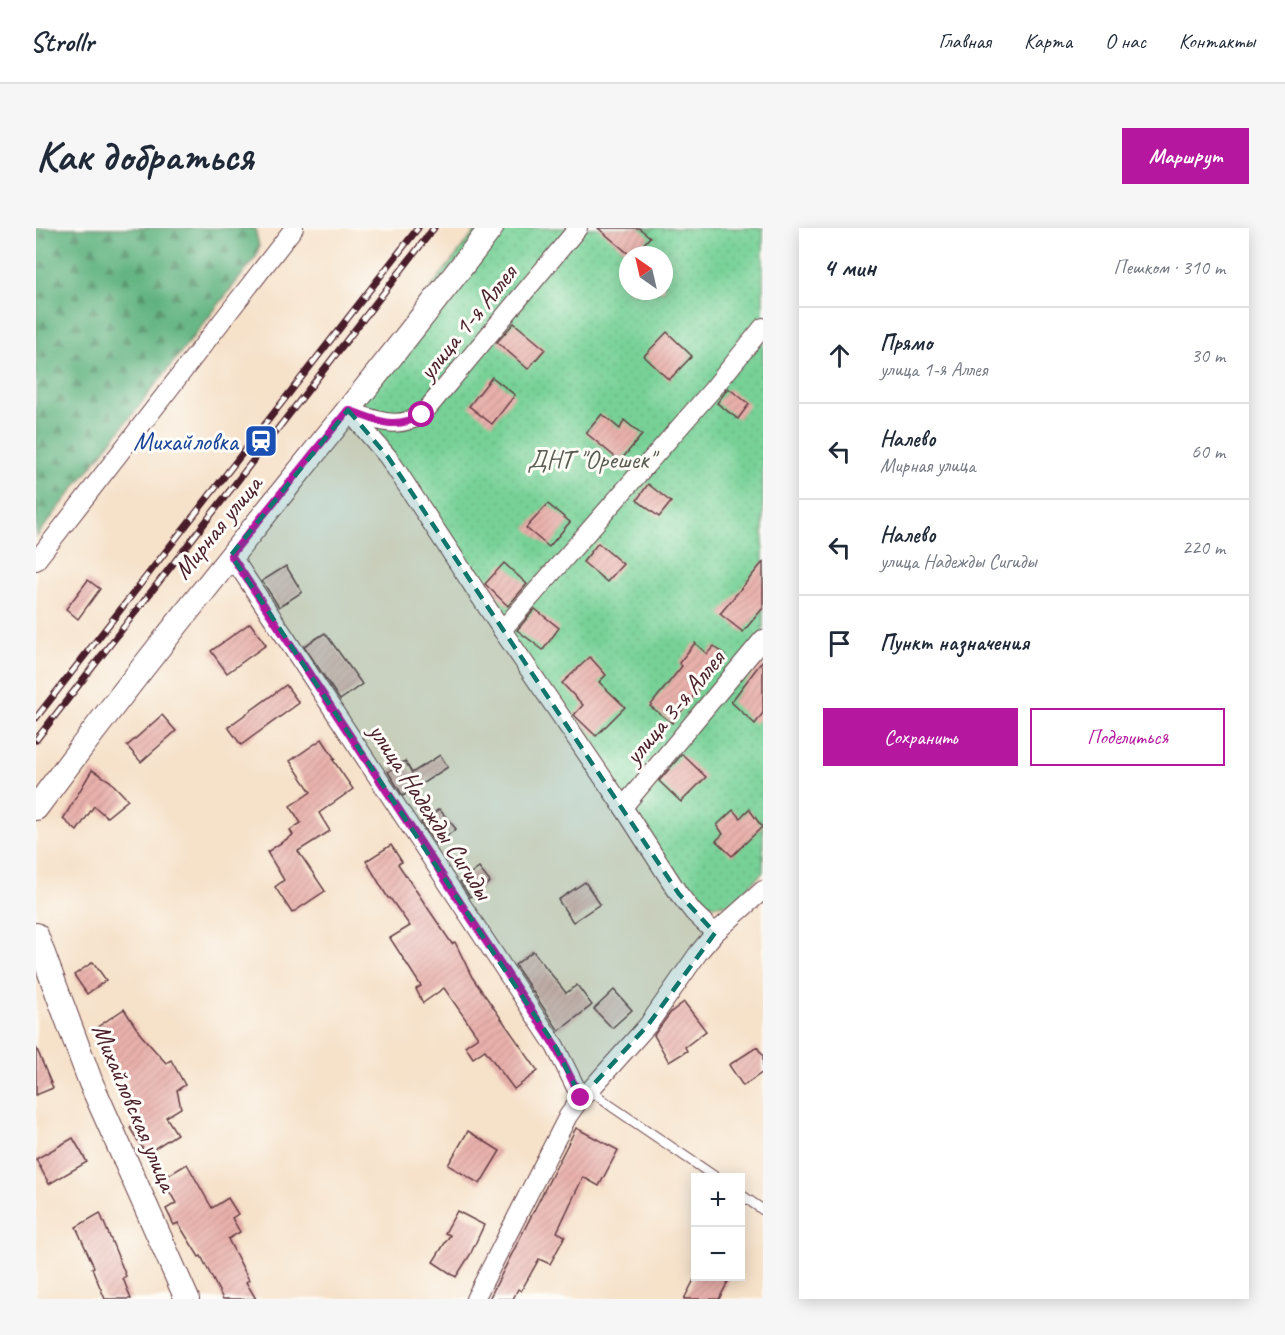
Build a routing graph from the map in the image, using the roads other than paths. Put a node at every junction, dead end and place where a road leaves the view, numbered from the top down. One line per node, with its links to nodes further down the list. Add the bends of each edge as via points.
1 (294, 228): 7 (street)
2 (491, 228): 5 (street, Мирная улица)
3 (575, 229): 5 (street, улица 1-я Аллея, via 422,415 403,424)
4 (763, 327): 8 (street)
5 (348, 410): 6 (street, Мирная улица); 8 (street, via 388,457)
6 (231, 555): 11 (street, Мирная улица); 15 (street, улица Надежды Сигиды)
7 (36, 561)
8 (502, 630): 10 (street)
9 (763, 639): 10 (street, улица 3-я Аллея)
10 (623, 807): 13 (street, via 679,894)
11 (36, 808)
12 (763, 890): 13 (street)
13 (715, 933): 15 (street, via 648,1025)
14 (36, 935): 19 (street, Михайловская улица, via 91,1083)
15 (586, 1094): 16 (lane, via 611,1106); 20 (street, via 568,1116)
16 (710, 1173)
17 (745, 1197): 18 (lane)
18 (763, 1210)
19 (187, 1299)
20 (475, 1299)

